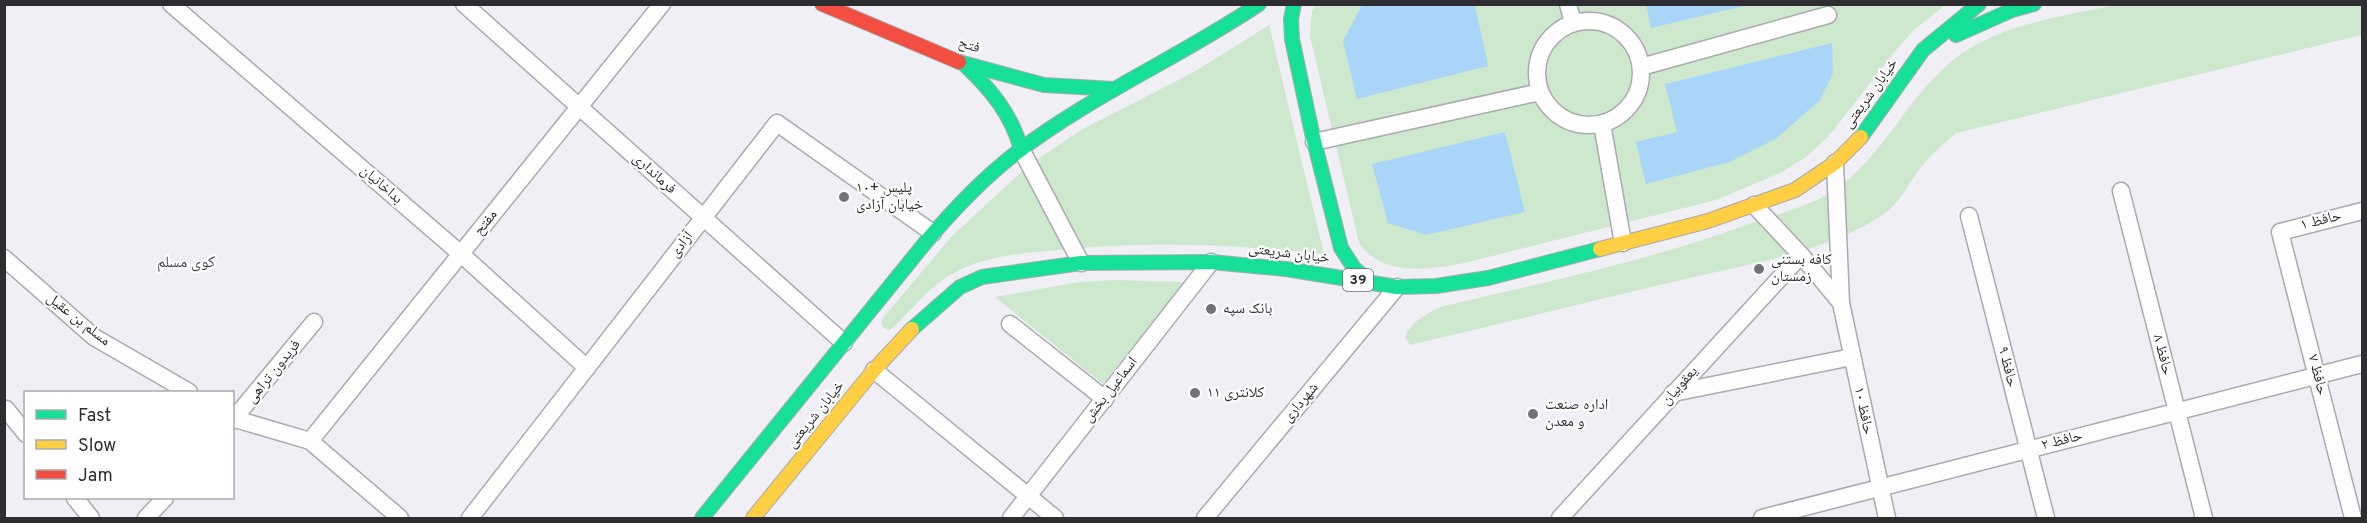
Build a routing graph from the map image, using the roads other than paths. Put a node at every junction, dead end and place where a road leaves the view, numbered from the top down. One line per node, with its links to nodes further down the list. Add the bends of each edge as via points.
1 (171, 4): 32 (street, بداخانیان)
2 (464, 4): 19 (street, فرمانداری)
3 (662, 4): 19 (street, مفتح)
4 (822, 4): 12 (main road, فتح)
5 (866, 4): 12 (street)
6 (1259, 4): 17 (main road, خیابان شریعتی, via 1178,57)
7 (1294, 4): 21 (main road, via 1292,39)
8 (1568, 4): 13 (street)
9 (1978, 4): 14 (main road, خیابان شریعتی / 39)
10 (2034, 4): 14 (main road)
11 (1828, 15): 16 (street)
12 (855, 18): 15 (main road, فتح)
13 (1573, 23): 16 (street, via 1599,21 1617,29 1632,42); 18 (street, via 1552,36 1539,56)
14 (1923, 50): 23 (main road, خیابان شریعتی / 39, via 1861,138)
15 (962, 63): 17 (main road, فتح, via 1044,85); 22 (main road, via 1006,109)
16 (1641, 67): 20 (street, via 1633,103 1614,120)
17 (1114, 89): 22 (main road, خیابان شریعتی)
18 (1540, 92): 20 (street, via 1565,120); 21 (street)
19 (579, 107): 28 (street, فرمانداری); 32 (street, مفتح)
20 (1602, 124): 31 (street)
21 (1314, 142): 37 (main road, via 1341,248 1354,268)
22 (1021, 149): 30 (main road, خیابان شریعتی, via 983,180); 36 (street)
23 (1835, 163): 25 (main road, خیابان شریعتی / 39, via 1795,190); 39 (street, حافظ ۱۰)
24 (2121, 190): 52 (street, حافظ ۸)
25 (1754, 205): 31 (main road, خیابان شریعتی / 39); 33 (street)
26 (2362, 211): 29 (street, حافظ ۱)
27 (1969, 216): 57 (street, حافظ ۹)
28 (703, 218): 30 (street, آزادی, via 777,123); 42 (street, فرمانداری); 46 (street, آزادی)
29 (2280, 232): 47 (street, حافظ ۷)
30 (933, 233): 42 (main road, خیابان شریعتی)
31 (1623, 243): 38 (main road, خیابان شریعتی / 39, via 1488,278)
32 (461, 254): 46 (street, بداخانیان); 56 (street, مفتح)
33 (1801, 255): 39 (street); 49 (street, یعقوبیان)
34 (4, 258): 48 (street, مسلم بن عقیل, via 94,337)
35 (1211, 262): 36 (main road, خیابان شریعتی / 39); 37 (main road, خیابان شریعتی / 39); 50 (street, اسماعیل بخش)
36 (1081, 263): 45 (main road, خیابان شریعتی / 39, via 982,277 960,287)
37 (1370, 282): 38 (main road, خیابان شریعتی / 39)
38 (1397, 287): 71 (street, شهرداری)
39 (1841, 303): 43 (street, حافظ ۱۰)
40 (314, 322): 53 (street, فریدون تراهی)
41 (1010, 324): 50 (street)
42 (848, 347): 67 (main road, خیابان شریعتی)
43 (1852, 357): 49 (street); 58 (street, حافظ ۱۰)
44 (2362, 364): 47 (street, حافظ ۲)
45 (870, 366): 59 (street); 68 (main road, خیابان شریعتی / 39)
46 (587, 368): 66 (street, آزادی)
47 (2317, 376): 52 (street, حافظ ۲); 76 (street, حافظ ۷)
48 (186, 391)
49 (1673, 393): 62 (street, یعقوبیان)
50 (1105, 399): 59 (street, اسماعیل بخش)
51 (6, 409): 55 (street)
52 (2177, 412): 57 (street, حافظ ۲); 75 (street, حافظ ۸)
53 (234, 419)
54 (234, 420): 56 (street)
55 (24, 432)
56 (310, 441): 65 (street)
57 (2028, 450): 58 (street, حافظ ۲); 74 (street, حافظ ۹)
58 (1880, 488): 72 (street, حافظ ۲); 73 (street, حافظ ۱۰)
59 (1028, 496): 69 (street, اسماعیل بخش); 70 (street)
60 (76, 499): 63 (street)
61 (164, 499): 64 (street)
62 (1568, 515)
63 (91, 519)
64 (146, 519)
65 (400, 519)
66 (470, 519)
67 (702, 519)
68 (753, 519)
69 (1011, 519)
70 (1055, 519)
71 (1205, 519)
72 (1762, 519)
73 (1887, 519)
74 (2046, 519)
75 (2204, 519)
76 (2353, 519)

